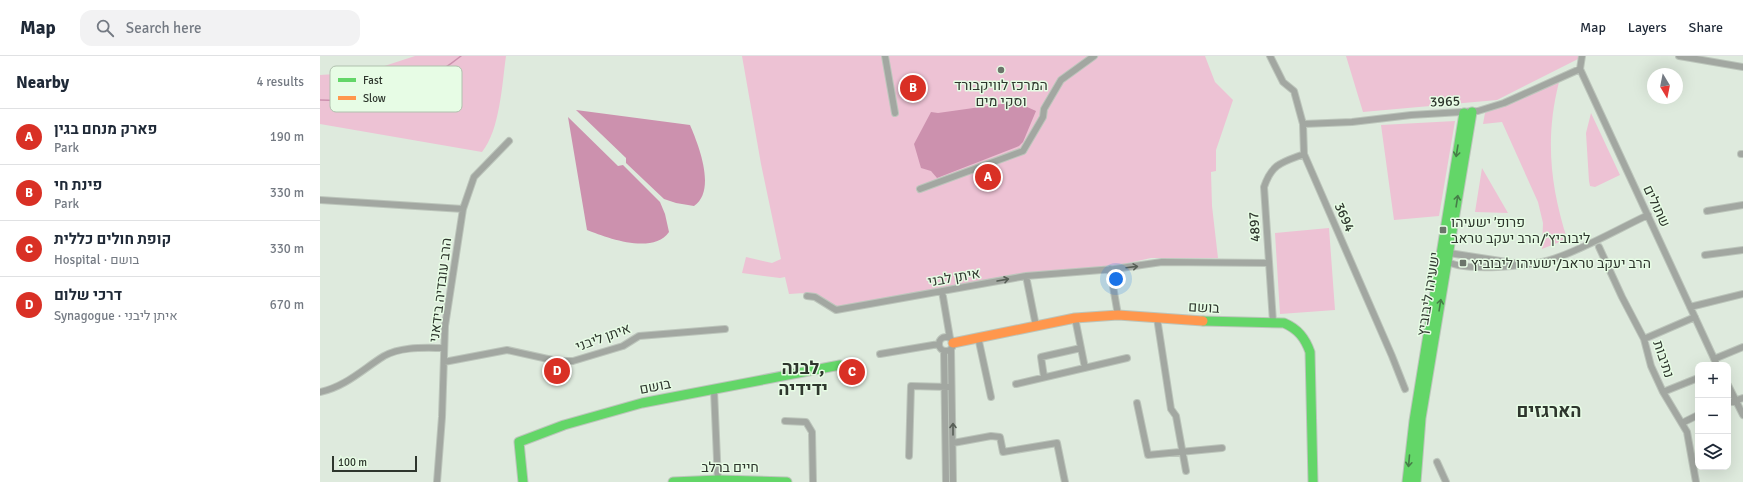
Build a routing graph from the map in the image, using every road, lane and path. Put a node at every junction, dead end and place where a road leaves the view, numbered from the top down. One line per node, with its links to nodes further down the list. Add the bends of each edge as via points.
1 (885, 56): 9 (street)
2 (1094, 56): 13 (street, via 1061,80 1044,109 1043,117 1022,151)
3 (1270, 56): 10 (street, 3694, via 1283,82 1294,91)
4 (1582, 56): 7 (street)
5 (1679, 56): 6 (street)
6 (1743, 67)
7 (1580, 69): 8 (street, 3965, via 1504,103); 18 (street, שתולים)
8 (1468, 112): 10 (street, 3965); 22 (street, ישעיהו ליבוביץ)
9 (895, 113)
10 (1303, 124): 12 (street, 3694)
11 (509, 141): 16 (street, הרב עובדיה בידאני, via 474,177)
12 (1304, 154): 23 (street, 4897, via 1279,164 1268,174 1264,186); 58 (street, 3694)
13 (920, 189)
14 (320, 200): 16 (street)
15 (1743, 205): 17 (street)
16 (463, 209): 43 (street, הרב עובדיה בידאני)
17 (1707, 211)
18 (1648, 215): 24 (street, via 1554,259); 30 (street, שתולים)
19 (1599, 247): 39 (street, נתיבות)
20 (1743, 250): 21 (street)
21 (1705, 255)
22 (1445, 257): 24 (street); 24 (street, via 1483,268); 88 (street, ישעיהו ליבוביץ, one-way to 88, via 1414,422); 89 (street, ישעיהו ליבוביץ, one-way to 22, via 1422,418)
23 (1269, 264): 25 (street, איתן לבני, one-way to 23, via 1162,262); 35 (street, 4897)
24 (1520, 264)
25 (1110, 269): 26 (street, איתן לבני); 31 (street)
26 (1026, 276): 27 (street, איתן לבני, one-way to 26); 36 (street)
27 (939, 292): 29 (street, איתן לבני, via 836,310 815,297); 40 (street)
28 (1743, 294): 30 (street)
29 (807, 296)
30 (1690, 307): 32 (street, שתולים)
31 (1118, 315): 33 (street, בושם); 34 (street, בושם)
32 (1695, 317): 39 (street); 48 (street, שתולים)
33 (1075, 318): 36 (street, בושם); 44 (street)
34 (1156, 318): 35 (street, בושם); 74 (street, via 1171,409 1176,416)
35 (1273, 322): 87 (street, בושם, via 1288,324 1300,332 1310,352)
36 (1036, 326): 38 (street, בושם)
37 (725, 329): 49 (street, איתן ליבני, via 639,336 623,346 573,361 557,361 507,350)
38 (978, 337): 40 (street, בושם); 63 (street)
39 (1644, 339): 62 (street, נתיבות, via 1651,366)
40 (950, 342): 41 (street, via 940,340); 45 (street); 57 (street)
41 (939, 344): 45 (street); 46 (street)
42 (1743, 347): 48 (street)
43 (444, 348): 49 (street, הרב עובדיה בידאני); 61 (street, via 412,348 385,356 359,374)
44 (1081, 348): 52 (street); 53 (street, via 1040,357)
45 (944, 351): 56 (street)
46 (880, 354)
47 (1128, 358): 52 (street)
48 (1714, 359): 50 (street, שתולים)
49 (444, 362): 79 (street, הרב עובדיה בידאני)
50 (1716, 362)
51 (840, 365): 59 (street, בושם)
52 (1086, 368): 53 (street)
53 (1044, 377): 55 (street)
54 (1695, 379): 62 (street)
55 (1016, 384)
56 (945, 387): 57 (street); 75 (street, via 911,386); 84 (street)
57 (953, 387): 72 (street, one-way to 57)
58 (1405, 389)
59 (714, 390): 78 (street); 80 (street, בושם, via 642,403 564,425 519,442)
60 (1731, 391): 65 (street)
61 (320, 392)
62 (1663, 392): 71 (street, נתיבות)
63 (991, 397)
64 (1743, 398): 65 (street)
65 (1736, 400): 66 (street); 68 (street)
66 (1731, 402)
67 (1137, 403): 74 (street, via 1148,455)
68 (1743, 415)
69 (1695, 416): 71 (street)
70 (785, 421): 83 (street, via 806,422 812,432)
71 (1682, 423): 91 (street, נתיבות, via 1691,446)
72 (953, 443): 85 (street); 86 (street, via 991,436 1000,437 1003,452 1057,443)
73 (1222, 448): 74 (street)
74 (1182, 452): 77 (street)
75 (909, 456)
76 (1437, 462): 90 (street)
77 (1186, 471)
78 (718, 481): 81 (street, חיים ברלב); 82 (street, חיים ברלב)
79 (437, 482)
80 (523, 482)
81 (673, 482)
82 (787, 482)
83 (813, 482)
84 (946, 482)
85 (953, 482)
86 (1065, 482)
87 (1313, 482)
88 (1407, 482)
89 (1416, 482)
90 (1446, 482)
91 (1696, 482)

